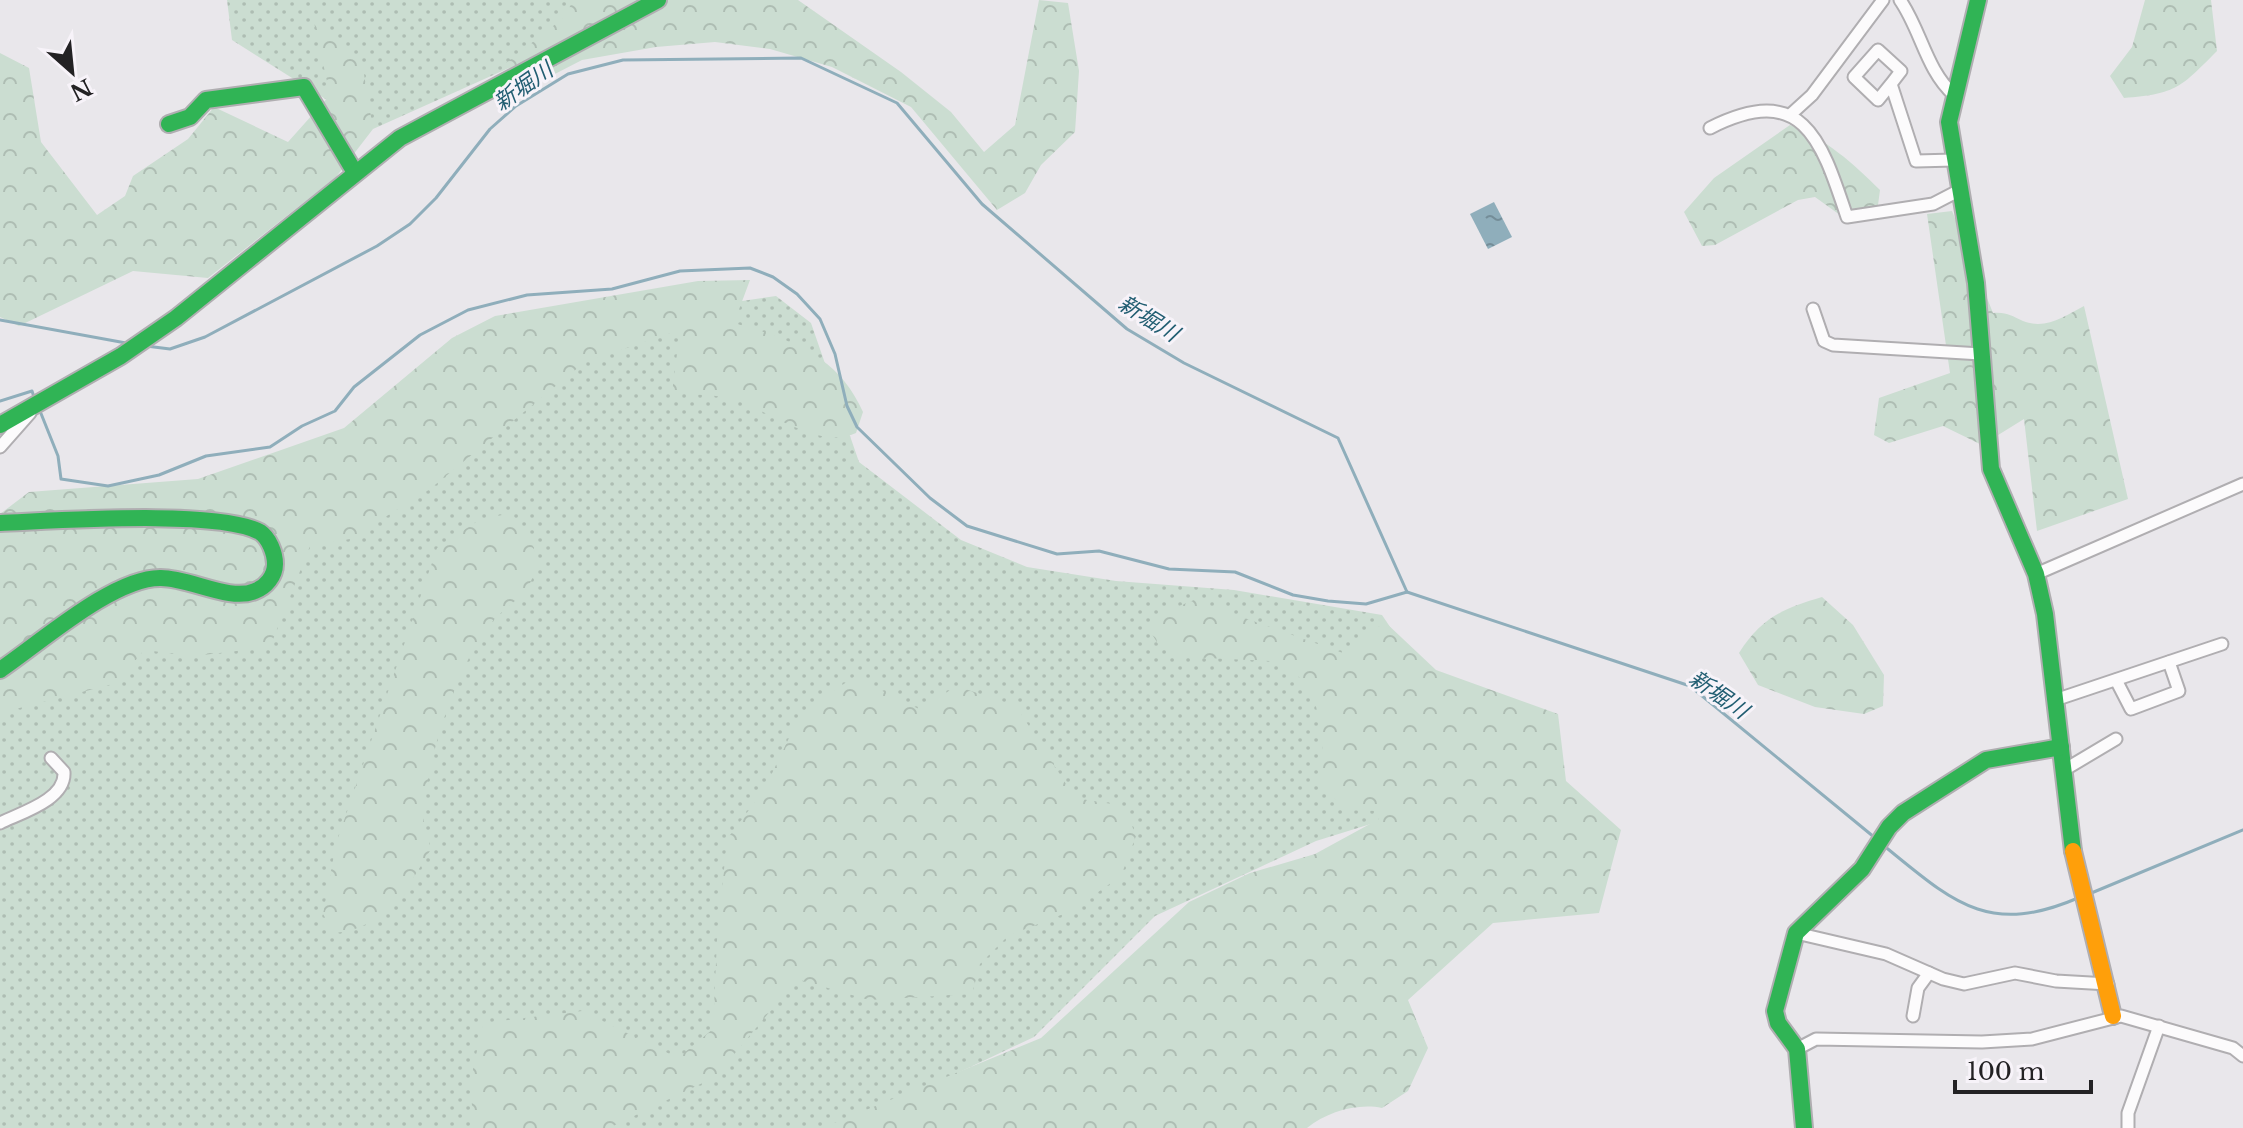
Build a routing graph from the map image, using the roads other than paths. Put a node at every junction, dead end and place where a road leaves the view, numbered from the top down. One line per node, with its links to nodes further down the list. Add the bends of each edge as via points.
1 (658, 0): 11 (street, via 400,138)
2 (1883, 0): 7 (street, via 1812,95)
3 (1900, 0): 6 (street, via 1943,85)
4 (1978, 0): 6 (street)
5 (1891, 84): 10 (street, via 1916,161)
6 (1954, 95): 10 (street, via 1949,122)
7 (1790, 115): 9 (street, via 1752,110); 12 (street, via 1825,151 1847,217 1933,204)
8 (169, 124): 11 (street, via 196,114 206,100 304,87)
9 (1710, 128)
10 (1954, 160): 12 (street)
11 (354, 171): 15 (street, via 176,318)
12 (1960, 190): 14 (street, via 1976,283)
13 (1813, 309): 14 (street, via 1824,341 1833,345)
14 (1981, 354): 20 (street, via 1991,469)
15 (39, 403): 16 (street); 17 (street)
16 (0, 425)
17 (0, 447)
18 (2243, 484): 20 (street)
19 (0, 523): 23 (street, via 229,524 262,533 277,567 265,583 237,595 177,577 146,577 124,584)
20 (2036, 574): 25 (street)
21 (2222, 644): 22 (street)
22 (2169, 662): 24 (street); 24 (street, via 2179,691 2131,709)
23 (0, 670)
24 (2116, 680): 25 (street)
25 (2055, 700): 27 (street)
26 (2116, 739): 29 (street)
27 (2061, 747): 29 (street); 31 (street, via 1986,760 1903,813 1862,869)
28 (51, 758): 30 (street, via 64,772 63,782 43,802)
29 (2064, 770): 33 (street, via 2074,857)
30 (0, 823)
31 (1796, 933): 32 (street, via 1886,954); 37 (street, via 1775,1011)
32 (1929, 973): 33 (street, via 1964,984 2015,973); 34 (street, via 1918,988)
33 (2108, 984): 35 (street)
34 (1913, 1016)
35 (2113, 1016): 36 (street); 37 (street, via 2032,1039 1816,1039)
36 (2159, 1026): 38 (street, via 2233,1048); 40 (street, via 2128,1113)
37 (1797, 1049): 39 (street)
38 (2243, 1056)
39 (1804, 1128)
40 (2128, 1128)

